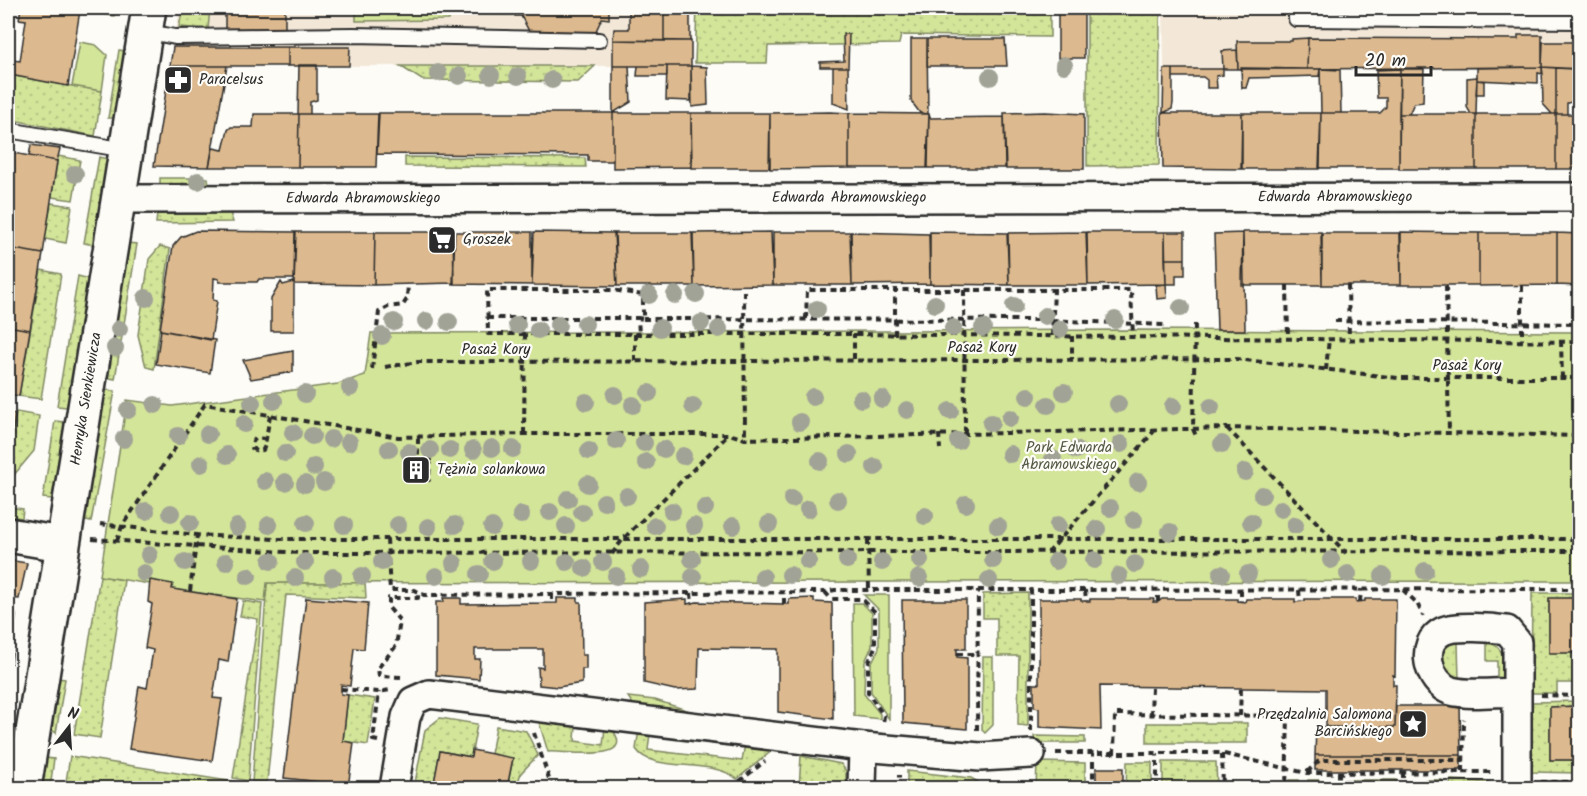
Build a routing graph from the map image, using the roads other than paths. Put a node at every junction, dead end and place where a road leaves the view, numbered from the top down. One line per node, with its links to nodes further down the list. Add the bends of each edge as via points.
1 (1296, 8): 3 (lane, via 1296,19)
2 (147, 19): 4 (lane, via 175,37 353,35); 6 (street, Henryka Sienkiewicza)
3 (1580, 21)
4 (599, 40)
5 (8, 130): 6 (lane)
6 (126, 150): 8 (street, Henryka Sienkiewicza)
7 (1580, 197): 8 (street, Edwarda Abramowskiego)
8 (118, 199): 10 (street, Henryka Sienkiewicza)
9 (8, 535): 10 (street)
10 (61, 544): 15 (street, Henryka Sienkiewicza)
11 (1516, 694): 14 (street)
12 (863, 747): 13 (street, via 980,757); 16 (street, via 429,694 413,701 406,717); 17 (street)
13 (1031, 754)
14 (1517, 781)
15 (24, 789)
16 (394, 789)
17 (862, 789)

